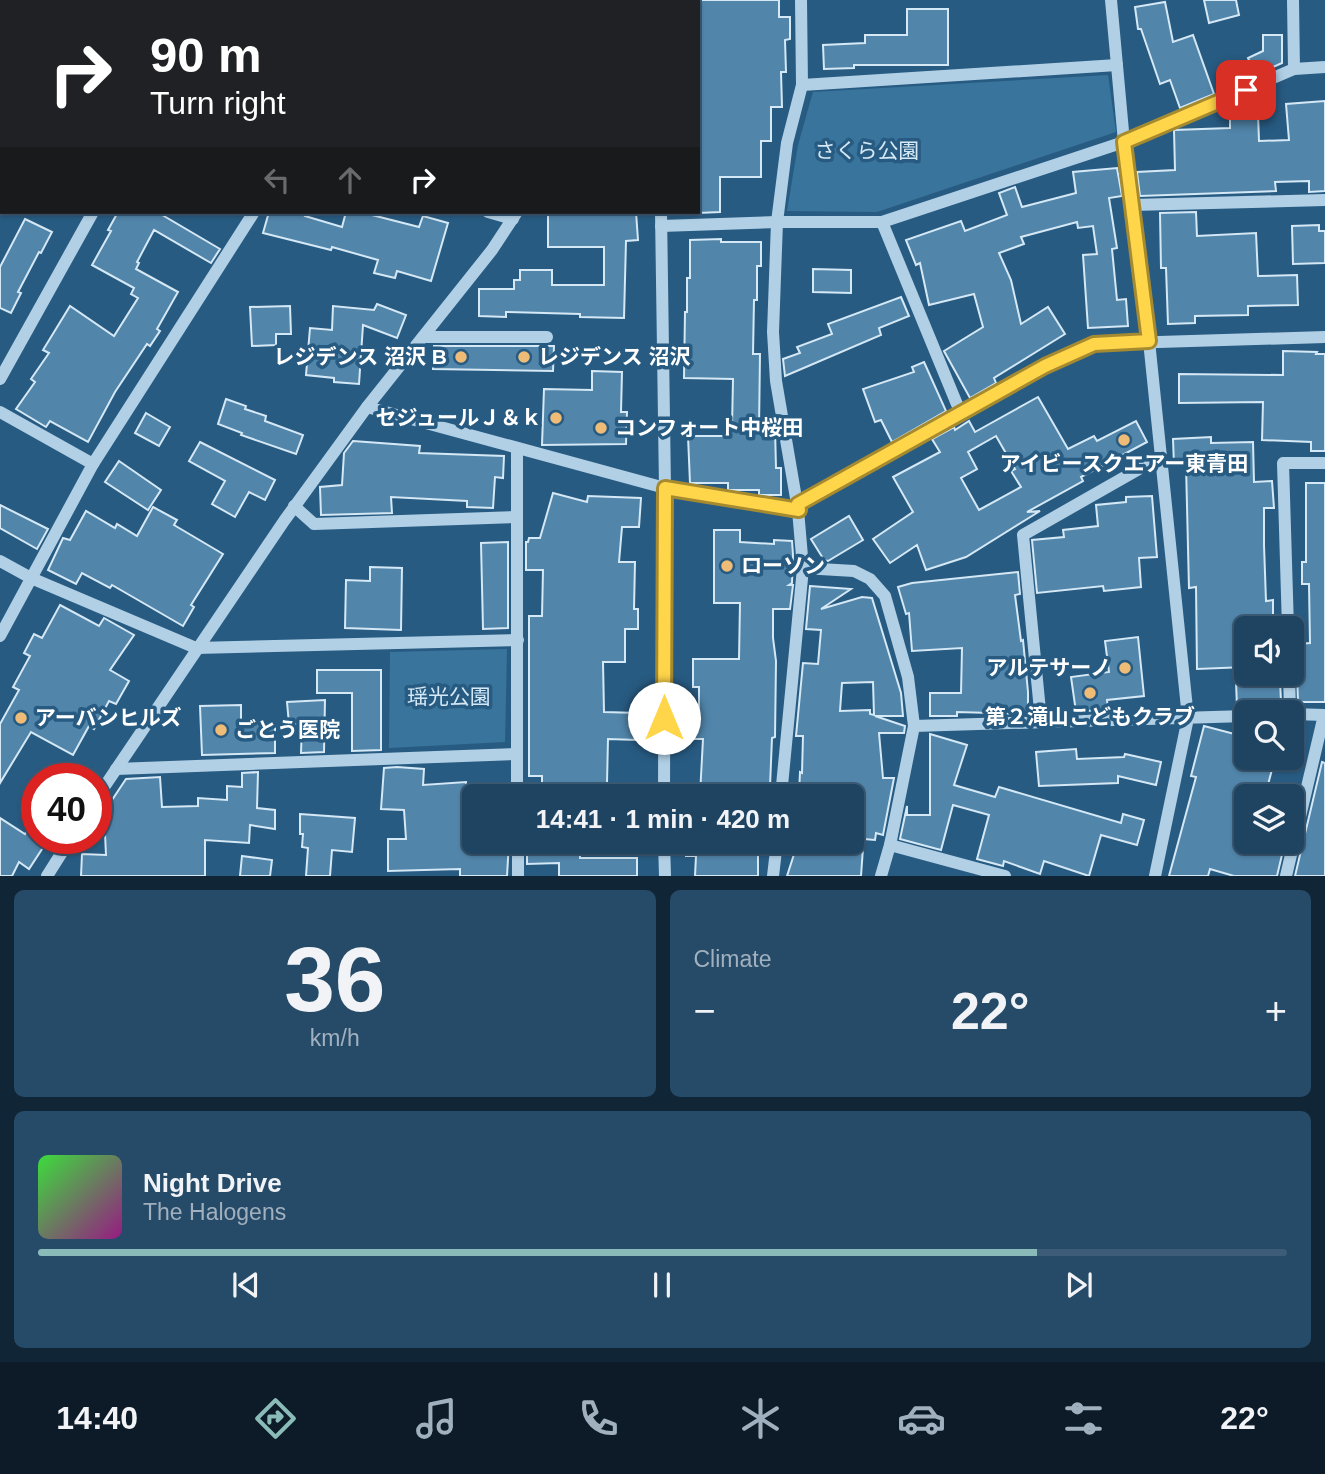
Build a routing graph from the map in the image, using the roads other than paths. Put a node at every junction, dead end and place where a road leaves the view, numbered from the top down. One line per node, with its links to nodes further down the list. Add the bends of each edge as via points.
1 (801, 0): 7 (street)
2 (1111, 0): 4 (street)
3 (1293, 0): 6 (street)
4 (1117, 65): 7 (street); 8 (street)
5 (1325, 67): 6 (street)
6 (1294, 69): 8 (street)
7 (802, 85): 15 (street, via 787,143)
8 (1124, 142): 10 (street); 16 (street)
9 (1325, 200): 10 (street)
10 (1132, 205): 21 (street)
11 (92, 214): 22 (street)
12 (253, 214): 29 (street)
13 (661, 214): 17 (street)
14 (515, 215): 18 (street)
15 (777, 222): 16 (street); 17 (street); 32 (street, via 776,381)
16 (881, 222): 25 (street)
17 (662, 226): 30 (street)
18 (423, 337): 19 (street); 23 (street)
19 (547, 337)
20 (1325, 337): 21 (street)
21 (1149, 341): 25 (street, via 1094,344); 27 (street)
22 (0, 379)
23 (367, 407): 26 (street); 31 (street)
24 (0, 412): 29 (street)
25 (961, 414): 32 (street)
26 (517, 449): 30 (street); 33 (street)
27 (1160, 457): 44 (street); 45 (street, via 1023,535)
28 (1325, 463): 37 (street, via 1283,463)
29 (93, 464): 36 (street)
30 (665, 488): 32 (street); 51 (street)
31 (294, 506): 33 (street, via 314,524); 40 (street)
32 (798, 507): 35 (street)
33 (517, 517): 39 (street)
34 (0, 562): 36 (street)
35 (803, 568): 46 (street, via 854,571 870,579 885,596 908,677); 52 (street)
36 (31, 579): 38 (street); 40 (street)
37 (1287, 616)
38 (0, 636)
39 (518, 640): 40 (street); 47 (street)
40 (196, 648): 48 (street)
41 (1304, 714): 42 (street)
42 (1325, 715): 65 (street)
43 (1234, 716): 44 (street)
44 (1188, 718): 45 (street); 64 (street)
45 (1041, 721): 46 (street)
46 (914, 726): 53 (street)
47 (516, 754): 48 (street); 50 (street)
48 (116, 769): 49 (street)
49 (112, 775)
50 (517, 784)
51 (664, 784)
52 (782, 784)
53 (890, 845): 62 (street); 63 (street)
54 (61, 854): 58 (street)
55 (518, 854): 59 (street)
56 (664, 854): 60 (street)
57 (775, 854): 61 (street)
58 (47, 876)
59 (518, 876)
60 (665, 876)
61 (773, 876)
62 (881, 876)
63 (1005, 876)
64 (1154, 876)
65 (1286, 876)

